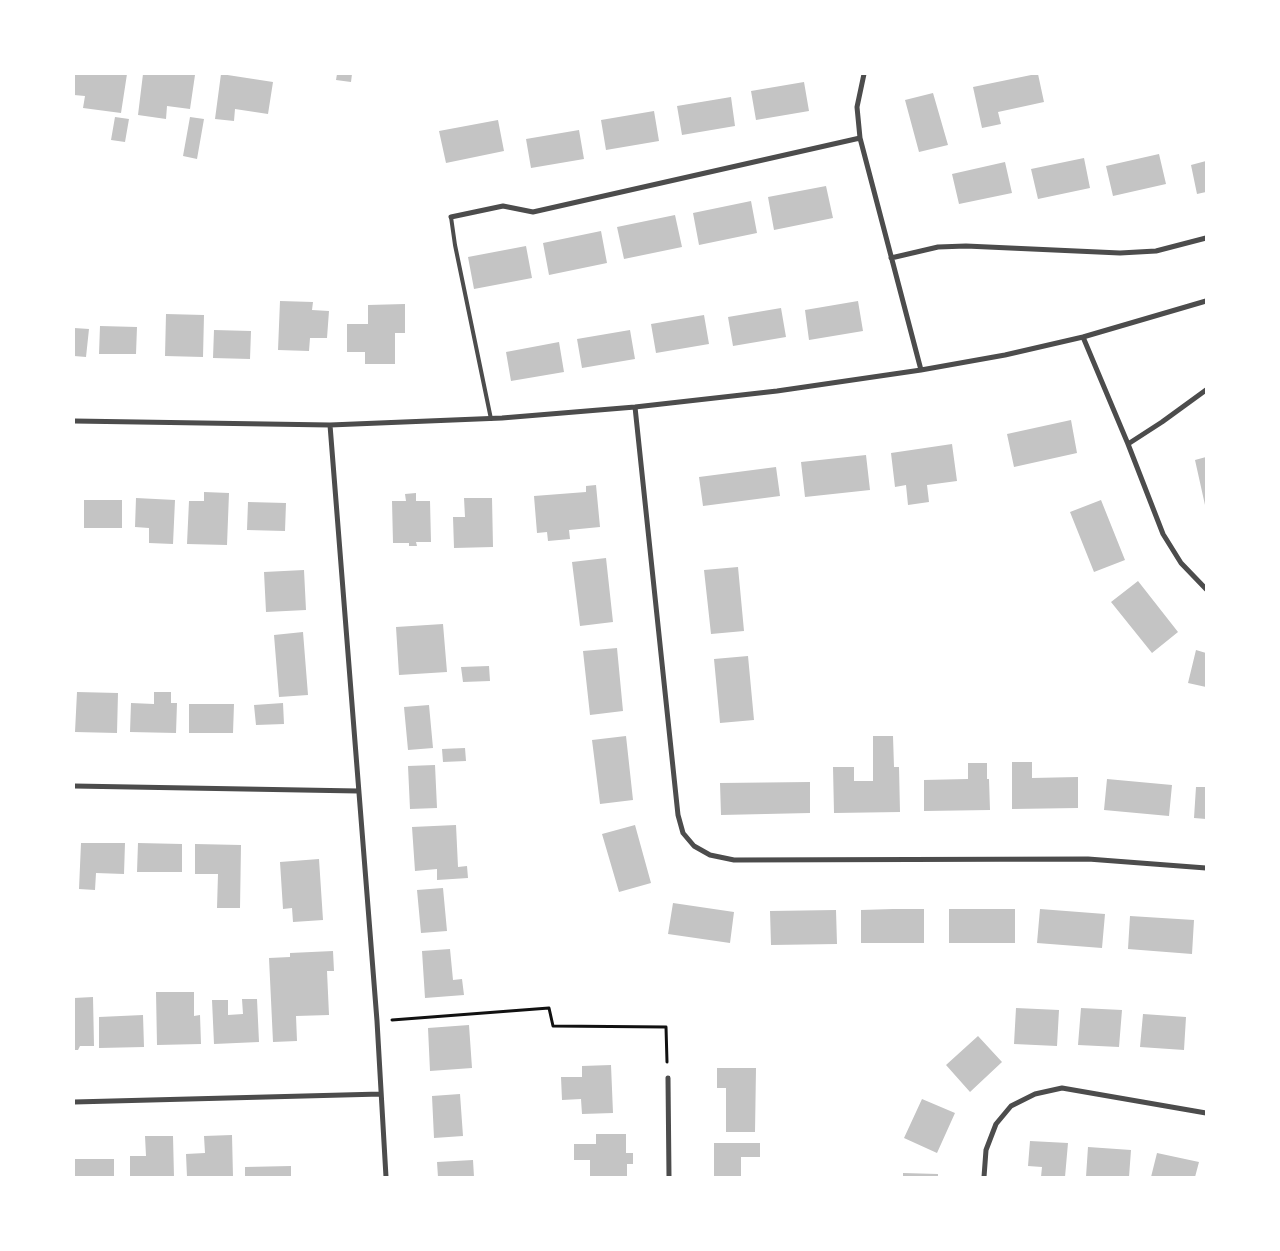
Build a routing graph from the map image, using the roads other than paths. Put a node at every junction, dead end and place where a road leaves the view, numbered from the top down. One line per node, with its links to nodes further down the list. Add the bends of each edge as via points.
1 (864, 74): 2 (street, via 857,107)
2 (860, 138): 3 (street, via 533,212 503,206); 5 (street)
3 (451, 217): 11 (lane)
4 (1206, 238): 5 (street, via 1156,251 1120,253 966,246 938,248)
5 (892, 258): 8 (street)
6 (1206, 301): 7 (street)
7 (1083, 337): 8 (street); 14 (street)
8 (921, 370): 10 (street)
9 (1206, 390): 14 (street)
10 (635, 407): 11 (street); 18 (street, via 678,815 682,833 694,846 710,855 734,860 1088,859)
11 (491, 419): 13 (street)
12 (74, 421): 13 (street)
13 (330, 425): 17 (street)
14 (1128, 444): 15 (street, via 1163,534 1181,563)
15 (1206, 589)
16 (74, 786): 17 (street)
17 (358, 791): 20 (street)
18 (1206, 868)
19 (668, 1078): 24 (street)
20 (381, 1094): 21 (street); 23 (street)
21 (74, 1102)
22 (1206, 1113): 25 (street, via 1062,1088 1035,1094 1011,1106 996,1124 986,1150)
23 (386, 1177)
24 (669, 1177)
25 (984, 1177)

